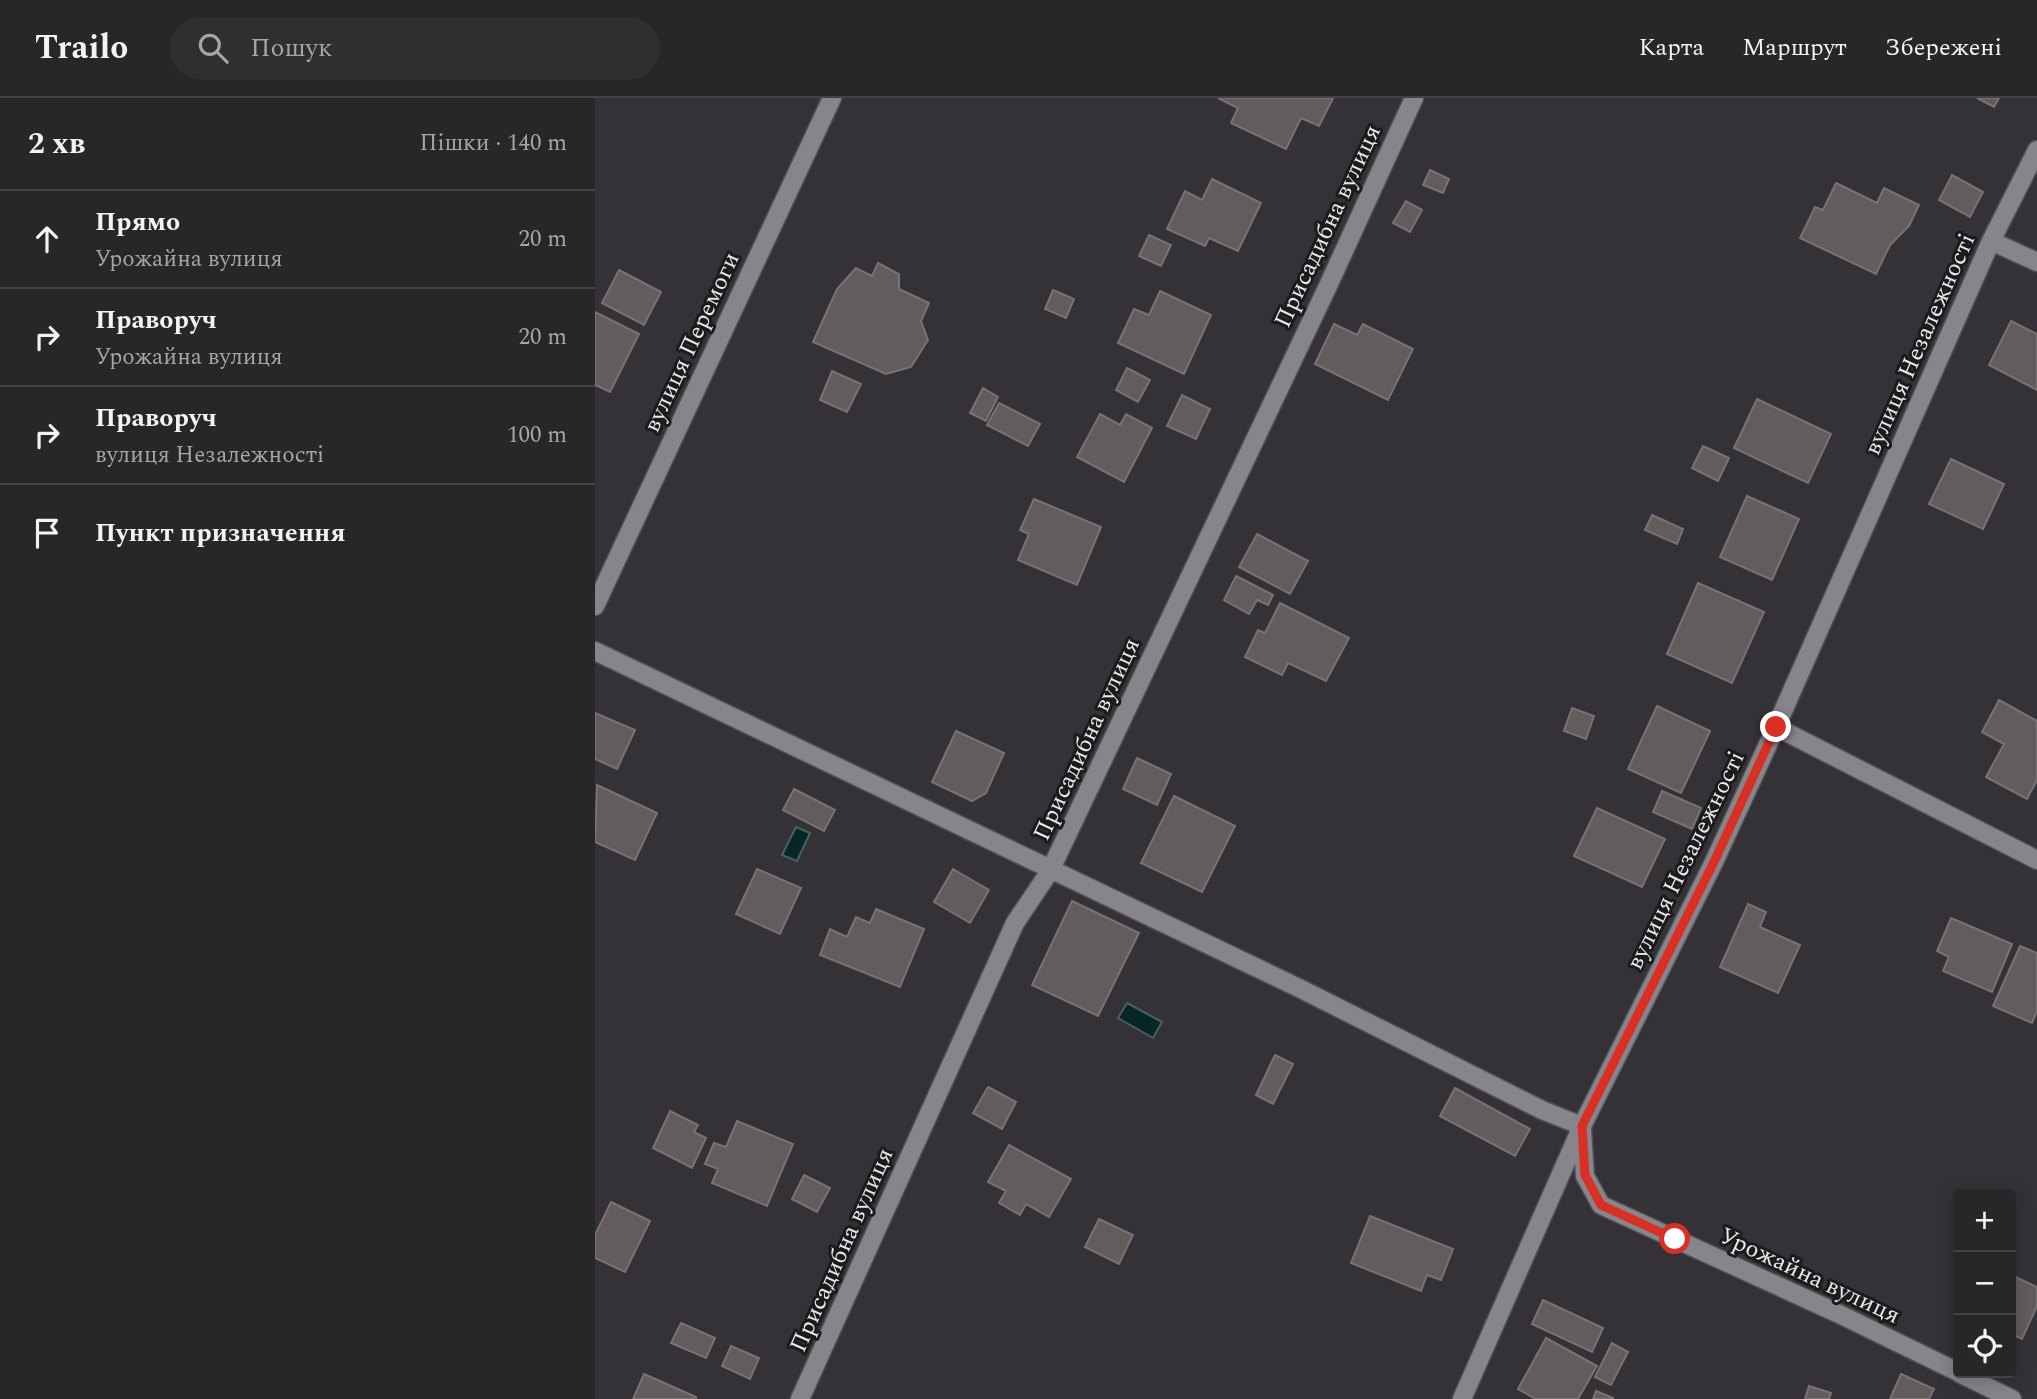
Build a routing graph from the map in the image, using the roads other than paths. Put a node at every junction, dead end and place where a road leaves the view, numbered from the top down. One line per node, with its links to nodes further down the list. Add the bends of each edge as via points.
1 (832, 98): 6 (street, вулиця Перемоги)
2 (1413, 98): 10 (street, Присадибна вулиця)
3 (2037, 150): 4 (street, вулиця Незалежності)
4 (1991, 241): 5 (street); 8 (street, вулиця Незалежності)
5 (2037, 262)
6 (595, 606)
7 (595, 651): 10 (street)
8 (1776, 727): 9 (street); 11 (street, вулиця Незалежності)
9 (2037, 860)
10 (1050, 871): 11 (street); 14 (street, Присадибна вулиця, via 1015,923)
11 (1582, 1126): 12 (street, Урожайна вулиця, via 1585,1175 1601,1205); 15 (street, вулиця Незалежності)
12 (1953, 1370)
13 (1969, 1378): 16 (street, Урожайна вулиця)
14 (800, 1399)
15 (1462, 1399)
16 (2013, 1399)

